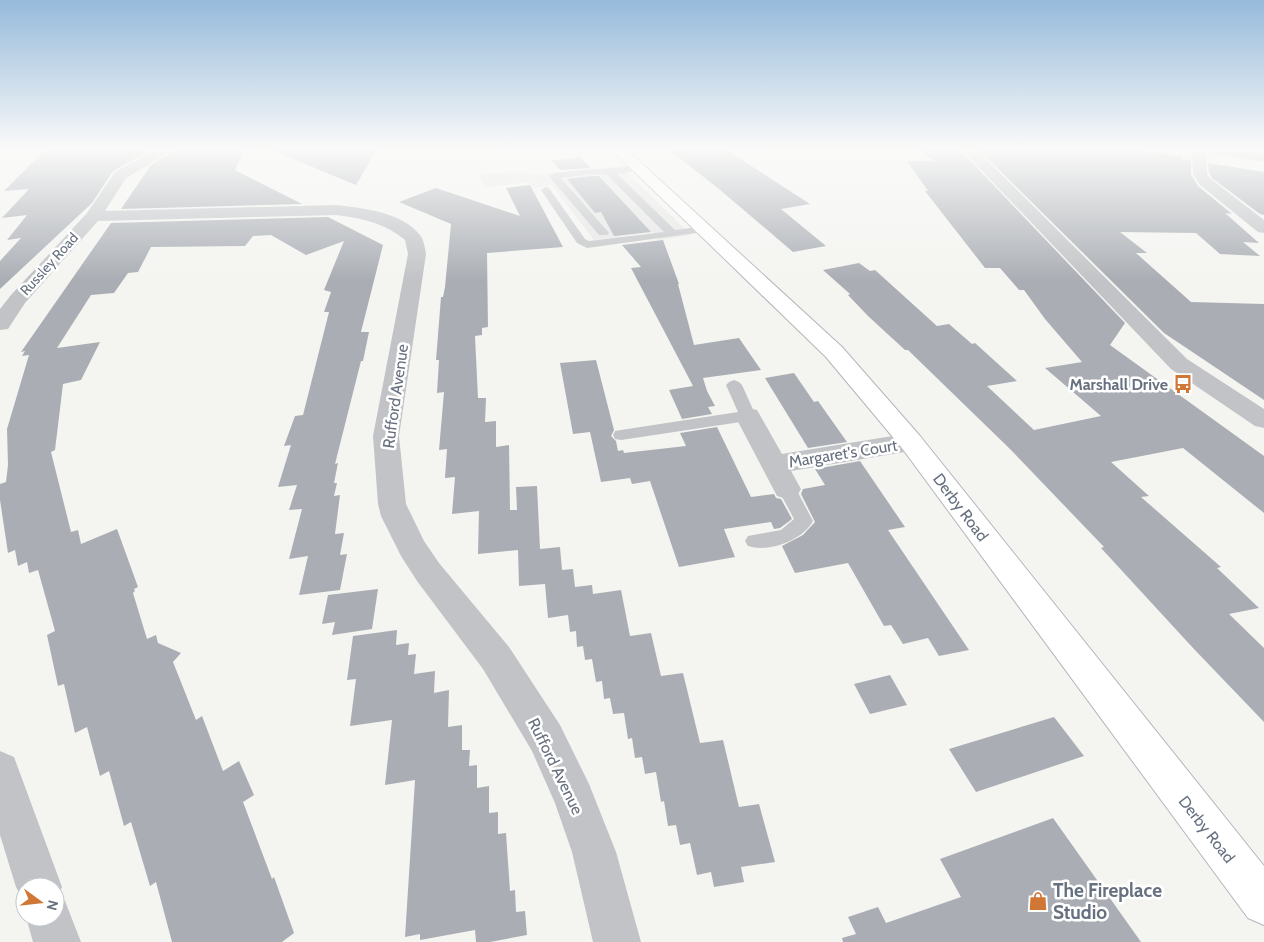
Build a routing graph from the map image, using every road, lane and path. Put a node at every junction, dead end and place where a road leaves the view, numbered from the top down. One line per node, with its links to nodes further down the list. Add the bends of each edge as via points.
1 (108, 193): 8 (street, Russley Road)
2 (548, 193): 12 (lane, via 587,245)
3 (569, 193): 11 (lane)
4 (640, 193): 12 (lane)
5 (666, 193): 10 (main road, Derby Road)
6 (1011, 193): 17 (street, via 1179,364)
7 (1219, 193): 9 (street)
8 (93, 216): 13 (street, Russley Road); 28 (street, Rufford Avenue, via 331,210 375,217 398,226 413,238 417,254 386,436 392,504 412,548 496,658 546,738 594,852)
9 (1264, 228)
10 (706, 229): 12 (lane); 19 (main road, Derby Road, via 834,352)
11 (603, 233)
12 (672, 234)
13 (9, 299): 14 (street, Russley Road)
14 (0, 324)
15 (734, 385): 16 (lane, Margaret's Court)
16 (748, 416): 18 (lane); 20 (street, Margaret's Court)
17 (1264, 420)
18 (621, 435)
19 (911, 442): 20 (street, Margaret's Court); 25 (main road, Derby Road)
20 (775, 464): 21 (street, Margaret's Court)
21 (788, 489): 22 (lane, via 804,521 786,536)
22 (755, 541)
23 (0, 771): 24 (street)
24 (36, 877)
25 (1264, 902)
26 (52, 927): 27 (street)
27 (57, 942)
28 (617, 942)

